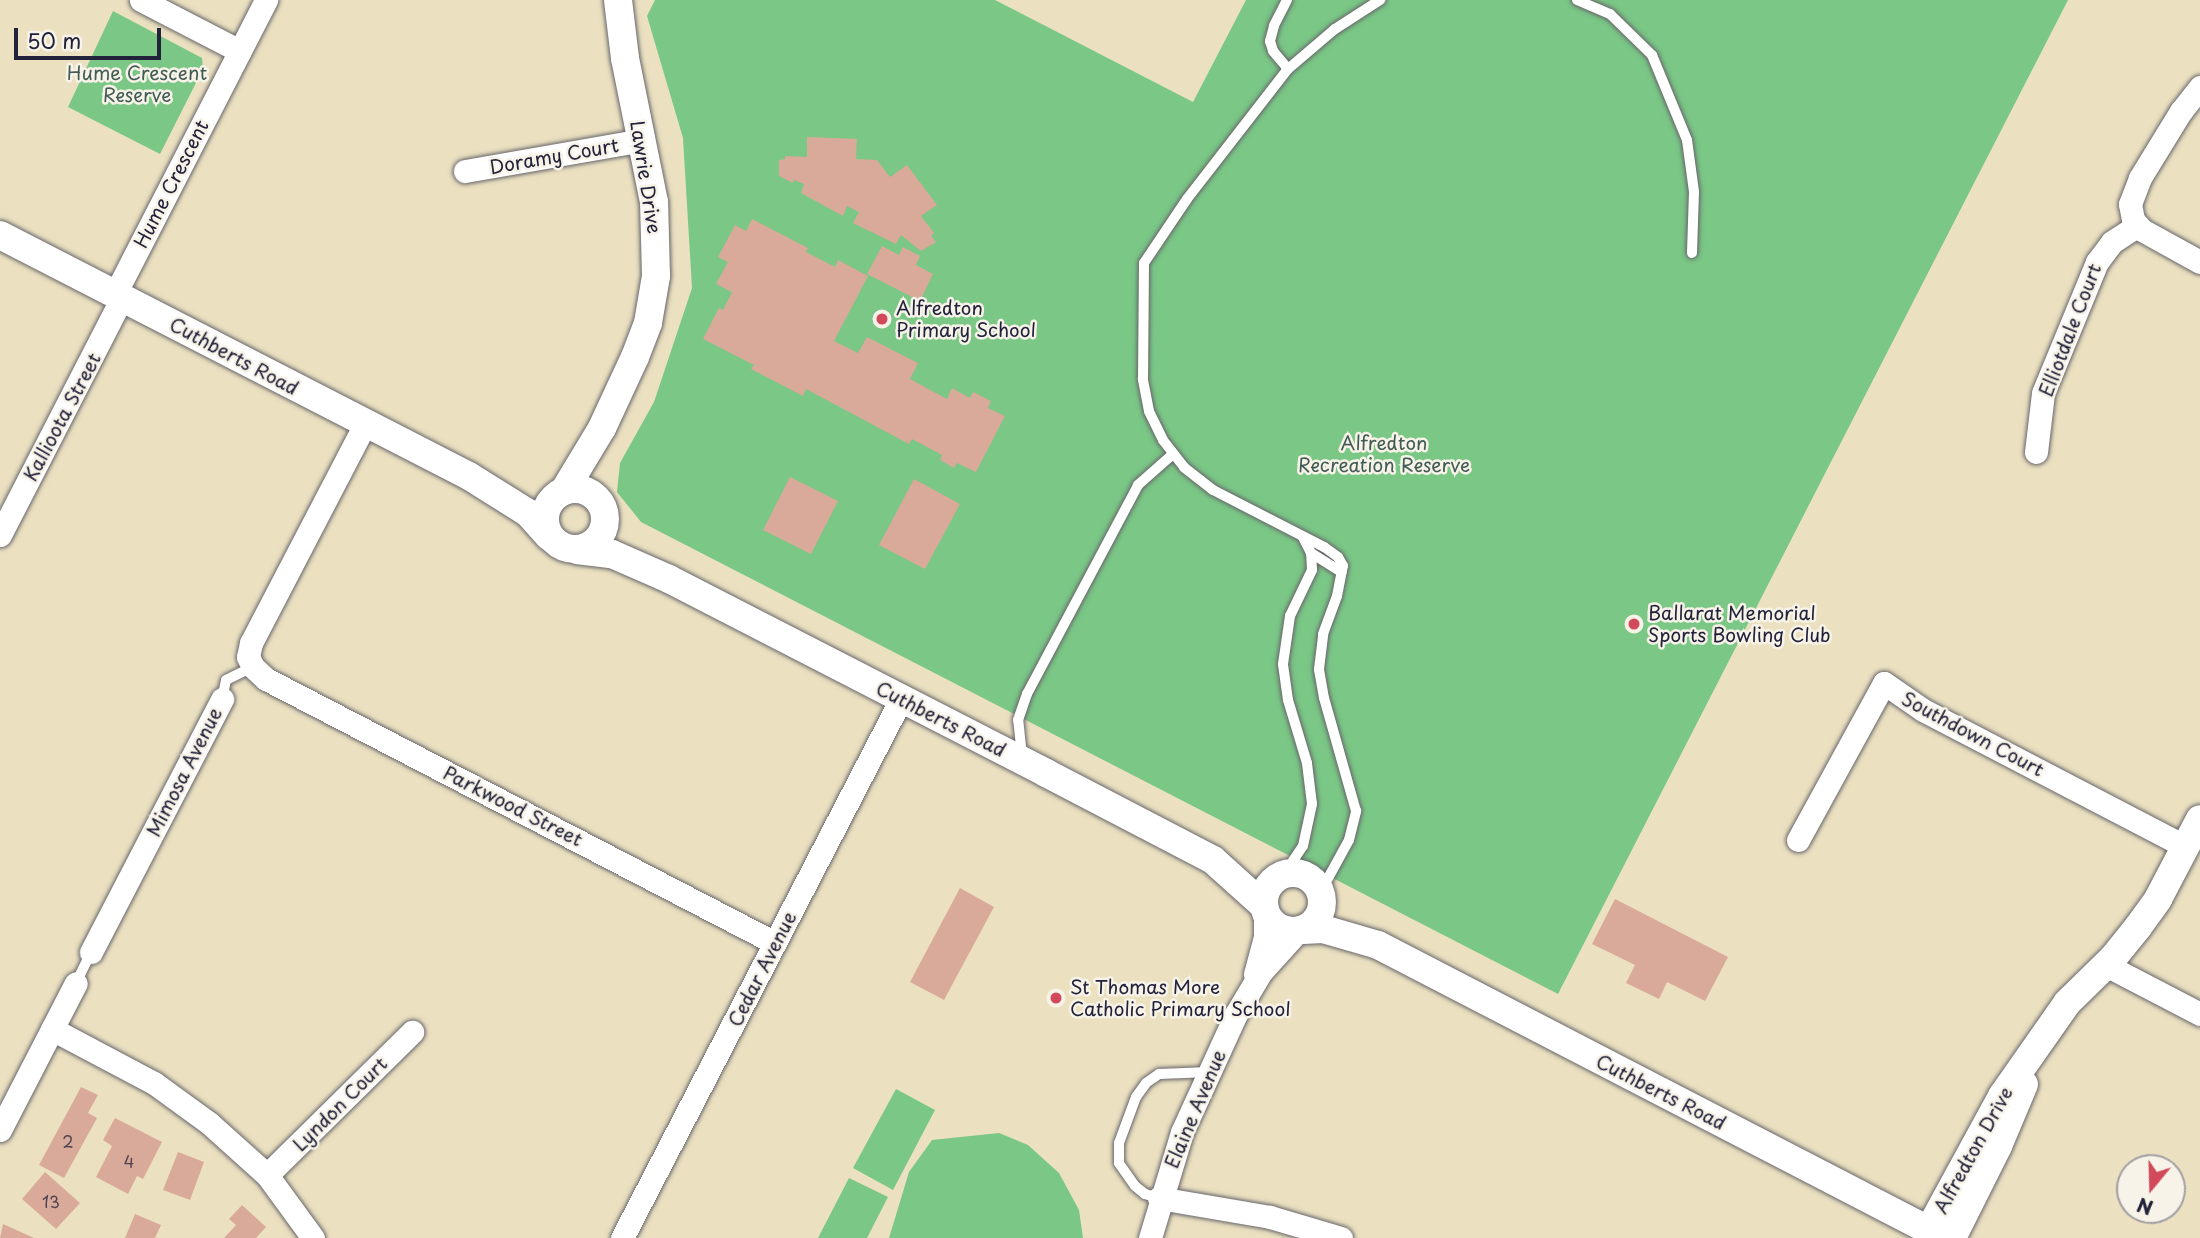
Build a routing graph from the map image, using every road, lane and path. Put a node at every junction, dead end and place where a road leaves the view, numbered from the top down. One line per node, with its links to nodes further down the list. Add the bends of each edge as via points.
1 (141, 0): 7 (street)
2 (266, 0): 7 (street, Hume Crescent)
3 (618, 0): 10 (street, Lawrie Drive)
4 (1287, 0): 8 (lane, via 1270,41)
5 (1380, 0): 8 (lane, via 1335,29)
6 (1577, 0): 14 (lane, via 1610,14 1652,55 1687,140 1694,192)
7 (240, 51): 16 (street, Hume Crescent)
8 (1288, 69): 20 (lane, via 1195,188 1144,263 1143,379 1149,411)
9 (2200, 87): 12 (street, via 2136,186 2130,204)
10 (642, 141): 11 (street, Doramy Court); 18 (street, Lawrie Drive, via 656,217 654,289 645,335)
11 (466, 171)
12 (2137, 226): 15 (street); 19 (street, Elliotdale Court, via 2099,257 2046,383)
13 (0, 234): 16 (street, Cuthberts Road)
14 (1692, 253)
15 (2200, 262)
16 (119, 296): 17 (street, Cuthberts Road); 24 (street, Kallioota Street)
17 (365, 424): 21 (street, Cuthberts Road); 31 (street, via 250,646)
18 (602, 428): 22 (street, Lawrie Drive); 23 (street, Lawrie Drive, via 597,482)
19 (2036, 452)
20 (1173, 454): 26 (lane, via 1213,491); 34 (lane, via 1138,485 1027,694 1018,720)
21 (469, 476): 22 (street, Cuthberts Road, via 527,492); 25 (street, Cuthberts Road, via 534,517)
22 (562, 492): 23 (street, via 586,491); 25 (street, via 545,512)
23 (603, 509): 27 (street, via 604,526 598,539); 30 (street, Cuthberts Road, via 621,536)
24 (0, 535)
25 (549, 536): 27 (street, via 559,545)
26 (1303, 537): 28 (lane); 29 (lane, via 1338,557)
27 (577, 550): 30 (street, Cuthberts Road, via 612,554)
28 (1311, 553): 29 (lane); 39 (lane, via 1310,574 1288,625 1283,664 1288,701 1309,772 1312,804 1303,846)
29 (1342, 572): 40 (lane, via 1323,634 1319,669 1356,811 1349,840)
30 (669, 579): 33 (street, Cuthberts Road)
31 (253, 667): 32 (lane, Mimosa Avenue, via 226,680); 43 (street, Parkwood Street, via 266,679)
32 (222, 699): 45 (street, Mimosa Avenue)
33 (901, 699): 34 (street, Cuthberts Road); 43 (street, Cedar Avenue)
34 (1023, 762): 38 (street, Cuthberts Road)
35 (2200, 819): 37 (street, Alfredton Drive)
36 (1798, 840): 37 (street, Southdown Court, via 1884,683 1923,710)
37 (2186, 847): 46 (street, Alfredton Drive, via 2151,910)
38 (1213, 860): 39 (street, Cuthberts Road); 41 (street, Cuthberts Road)
39 (1282, 875): 40 (street, via 1307,876); 41 (street, via 1267,888)
40 (1321, 893): 42 (street, via 1320,916); 44 (street, Cuthberts Road)
41 (1265, 909): 42 (street, via 1280,929); 48 (street, Elaine Avenue, via 1265,936)
42 (1301, 931): 44 (street, Cuthberts Road, via 1323,929); 48 (street, Elaine Avenue)
43 (775, 943): 58 (street, Cedar Avenue)
44 (1378, 945): 56 (street, Cuthberts Road)
45 (91, 952): 47 (lane, Mimosa Avenue)
46 (2106, 965): 49 (street); 56 (street, Alfredton Drive, via 2067,1003 1987,1119)
47 (76, 983): 50 (street, Mimosa Avenue)
48 (1252, 984): 52 (street, Elaine Avenue)
49 (2200, 1014)
50 (52, 1029): 53 (street, Mimosa Avenue); 54 (street, via 154,1083 209,1123)
51 (412, 1032): 54 (street, Lyndon Court)
52 (1209, 1072): 55 (street, Elaine Avenue); 55 (lane, via 1159,1074 1136,1097 1119,1143 1119,1163 1135,1186)
53 (0, 1130)
54 (267, 1175): 57 (street)
55 (1159, 1198): 59 (street, Elaine Avenue); 60 (street, via 1270,1217)
56 (1942, 1235)
57 (313, 1238)
58 (622, 1238)
59 (1150, 1238)
60 (1341, 1238)

